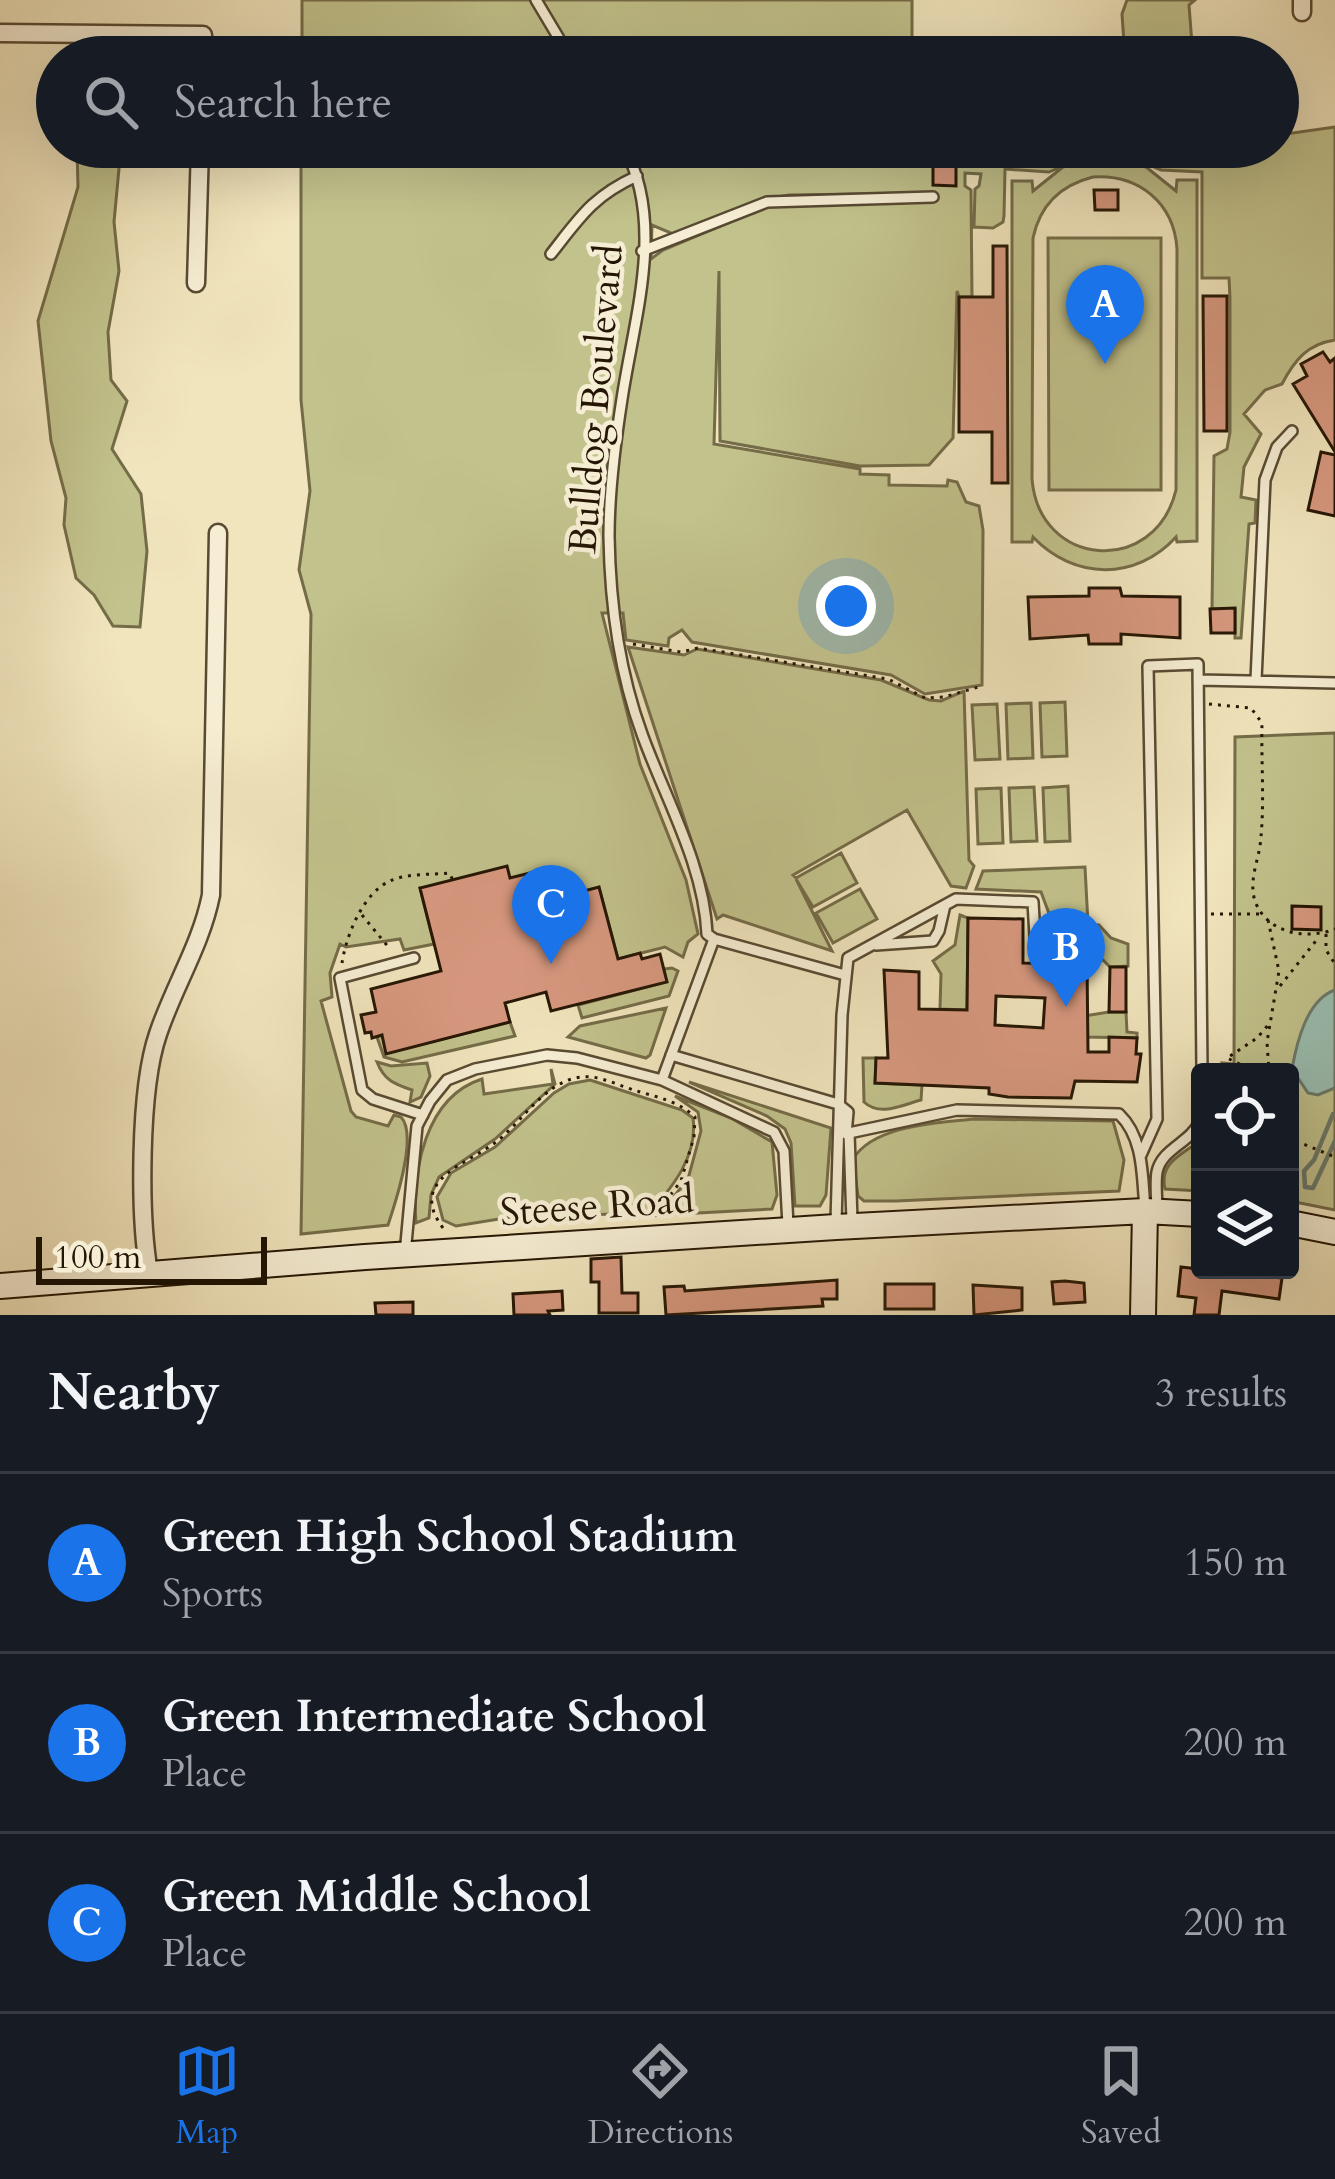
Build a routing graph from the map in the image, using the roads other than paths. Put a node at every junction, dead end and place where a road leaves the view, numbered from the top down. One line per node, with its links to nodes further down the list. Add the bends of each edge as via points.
1 (536, 0): 4 (lane)
2 (0, 33): 3 (street)
3 (203, 36)
4 (557, 36)
5 (199, 168): 11 (street)
6 (633, 168): 7 (lane, Bulldog Boulevard)
7 (637, 176): 9 (lane, Bulldog Boulevard); 10 (lane, via 586,208)
8 (933, 197): 9 (lane, via 784,198)
9 (643, 250): 18 (lane, Bulldog Boulevard, via 611,484 610,579 640,728 704,899)
10 (551, 254)
11 (196, 283)
12 (1292, 431): 15 (lane, via 1264,480)
13 (218, 533): 38 (street, via 211,895 148,1074)
14 (1198, 680): 15 (lane); 24 (lane); 30 (lane, via 1198,664 1148,666 1157,1119)
15 (1256, 680): 16 (lane)
16 (1335, 682)
17 (945, 905): 19 (lane); 19 (lane, via 933,941); 20 (lane, via 1033,902)
18 (710, 936): 22 (lane); 23 (lane)
19 (870, 945): 22 (lane, via 848,958)
20 (1036, 953)
21 (414, 958): 27 (lane, via 340,978 362,1090)
22 (844, 975): 26 (lane)
23 (671, 1054): 25 (lane); 26 (lane)
24 (1202, 1063)
25 (662, 1080): 27 (lane, via 555,1056 447,1080); 35 (lane, via 774,1132 784,1151)
26 (838, 1108): 28 (lane, via 848,1112)
27 (423, 1114): 37 (lane)
28 (843, 1134): 30 (lane, via 957,1110 1115,1112); 34 (lane)
29 (1191, 1137): 31 (lane, via 1157,1170)
30 (1141, 1154): 31 (lane)
31 (1151, 1211): 32 (street, Steese Road); 34 (street, Steese Road); 40 (street)
32 (1191, 1213)
33 (1299, 1225): 36 (street)
34 (844, 1227): 35 (street, Steese Road)
35 (789, 1230): 37 (street, Steese Road)
36 (1335, 1232)
37 (405, 1255): 38 (street, Steese Road)
38 (149, 1274): 39 (street, Steese Road)
39 (0, 1286)
40 (1143, 1315)

